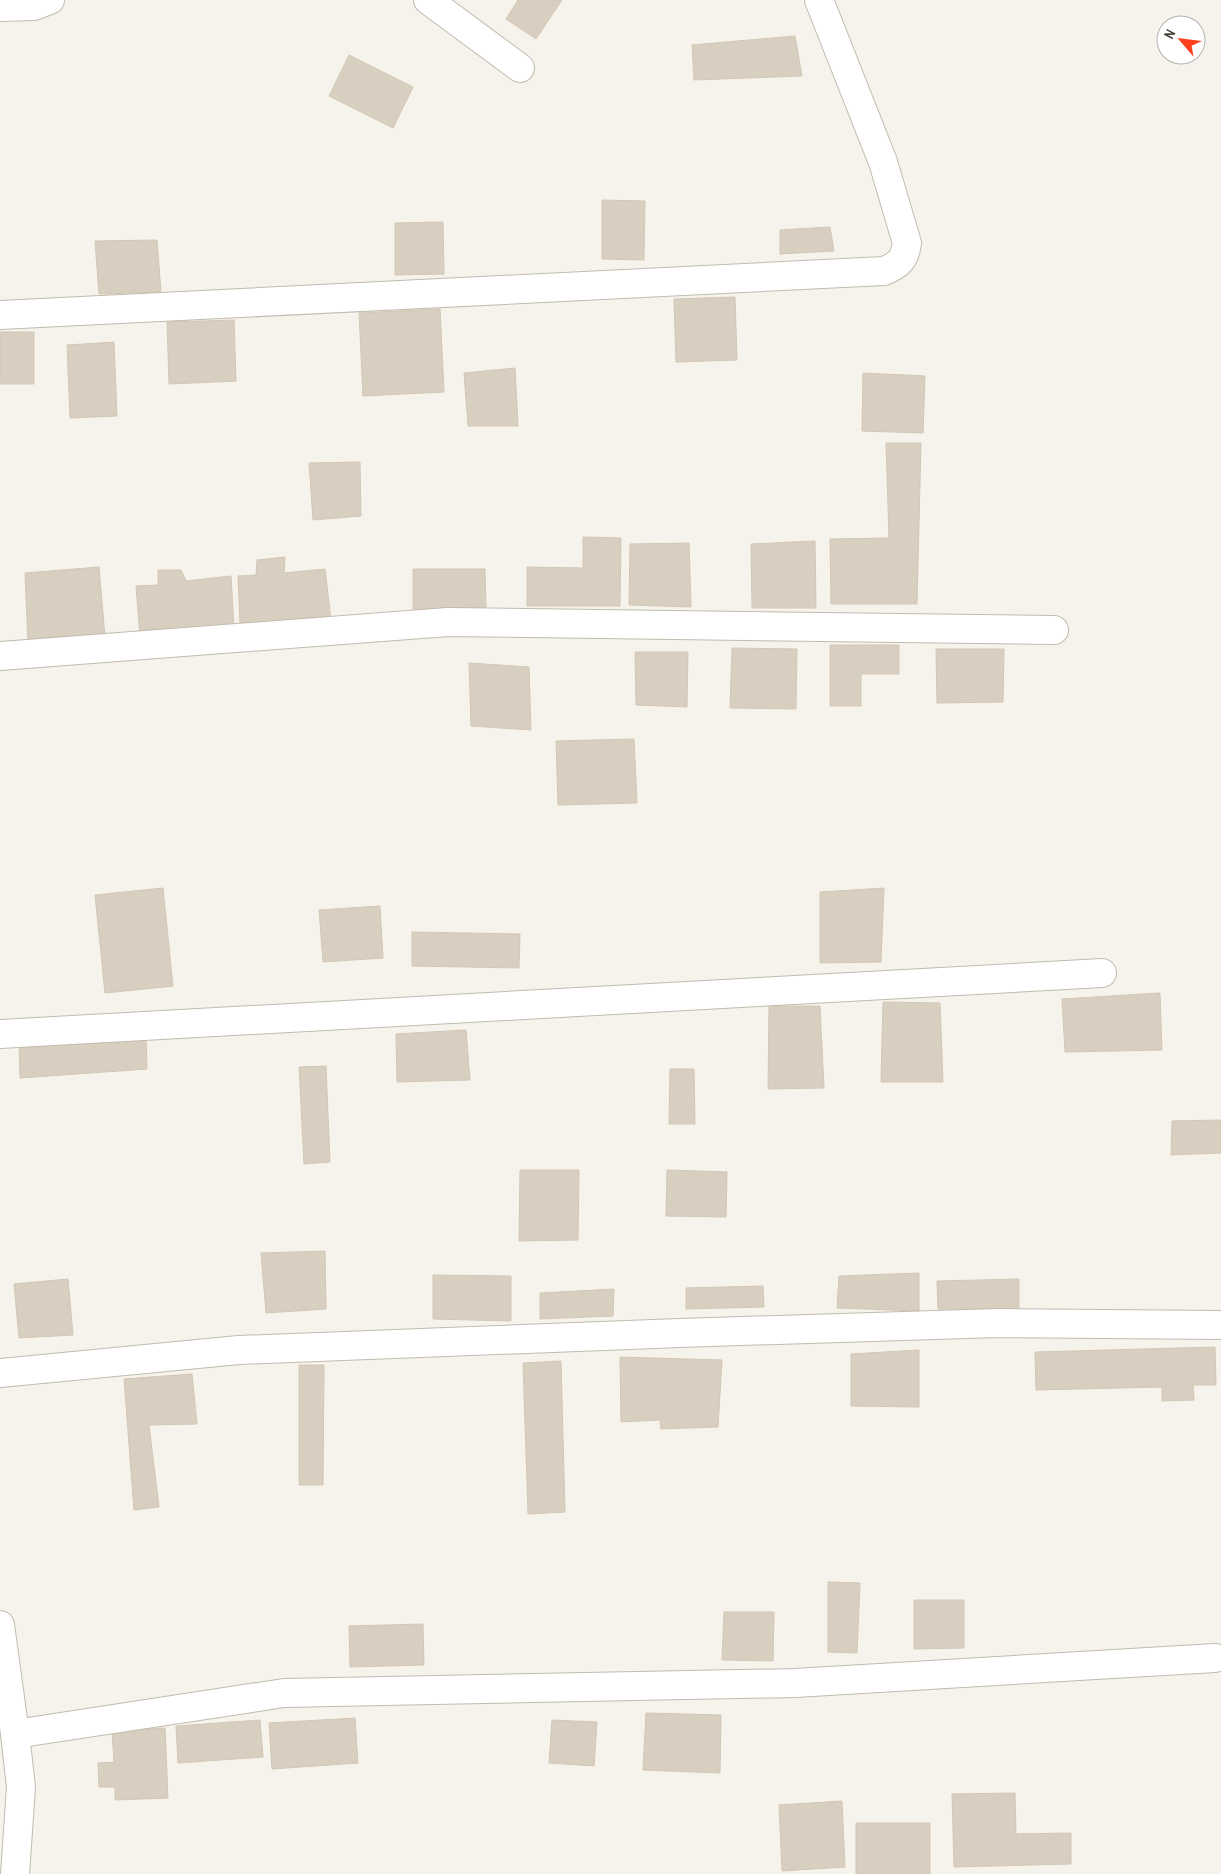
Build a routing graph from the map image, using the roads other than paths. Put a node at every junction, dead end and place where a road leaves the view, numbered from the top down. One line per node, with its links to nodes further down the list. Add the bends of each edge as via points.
1 (50, 0): 4 (street, via 34,6)
2 (428, 0): 5 (street)
3 (819, 0): 6 (street, via 883,162 908,243 906,255 898,265 884,271)
4 (0, 7)
5 (520, 68)
6 (0, 315)
7 (1054, 630): 8 (street, via 448,622)
8 (0, 656)
9 (1102, 973): 10 (street)
10 (0, 1034)
11 (1221, 1325): 12 (street, via 998,1323 582,1336 239,1350)
12 (0, 1373)
13 (0, 1625): 15 (street)
14 (1215, 1658): 15 (street, via 795,1683 284,1693)
15 (16, 1734): 16 (street, via 21,1787)
16 (15, 1874)

